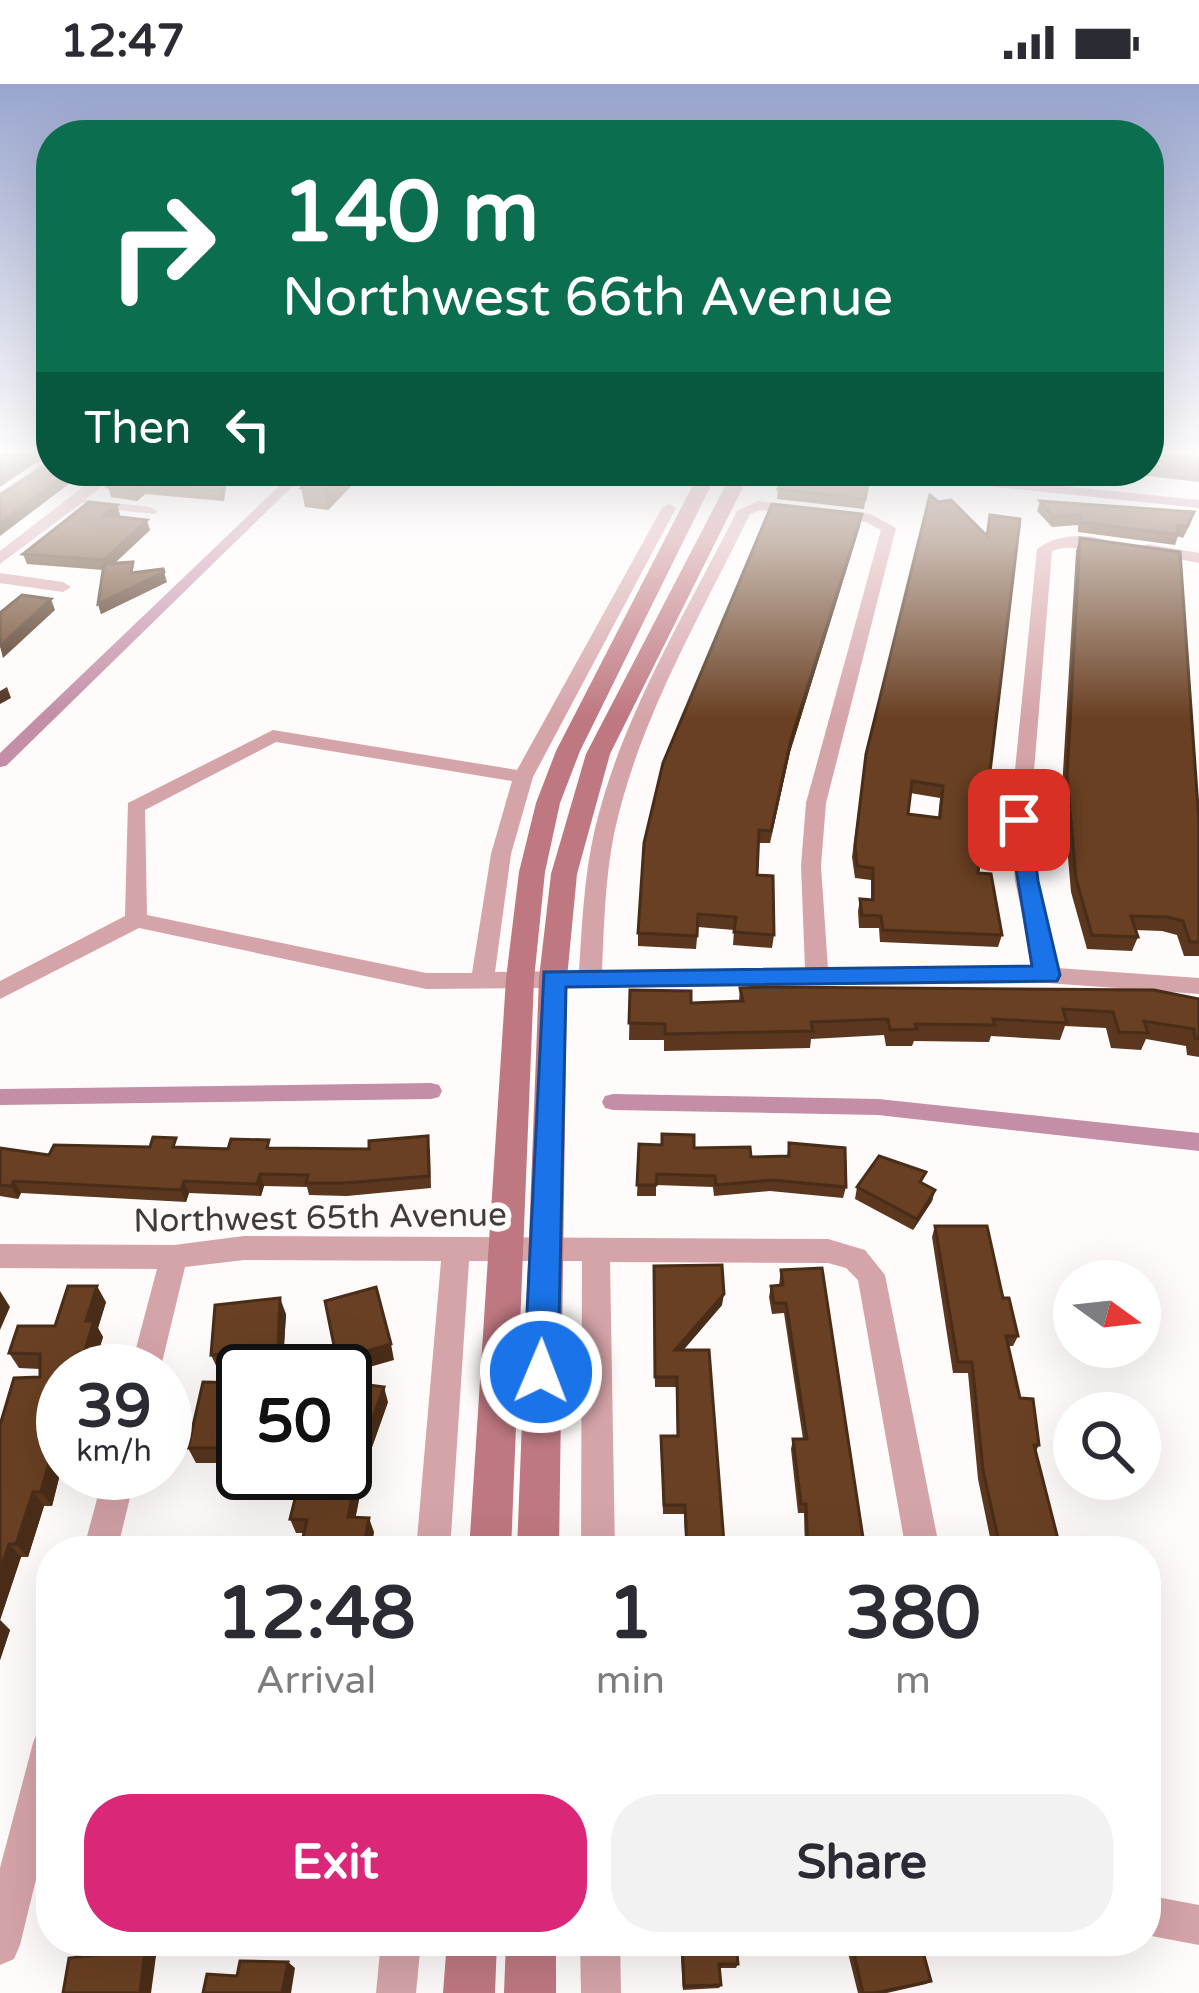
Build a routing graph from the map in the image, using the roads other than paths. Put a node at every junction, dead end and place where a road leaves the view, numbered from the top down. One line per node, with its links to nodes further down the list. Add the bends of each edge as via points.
1 (24, 540): 8 (street)
2 (652, 540): 11 (street)
3 (674, 540): 14 (main road, via 548,803 532,872)
4 (707, 540): 14 (main road, via 598,754)
5 (730, 540): 15 (street, via 609,815)
6 (886, 540): 16 (street, via 816,803)
7 (1199, 558): 13 (street, via 1052,542 1045,549 1019,820)
8 (0, 559)
9 (0, 578): 10 (street)
10 (63, 587)
11 (524, 777): 12 (street, via 274,736 135,806); 17 (street, via 501,854)
12 (136, 920): 17 (street, via 426,981); 19 (street)
13 (1047, 975): 16 (street); 18 (street)
14 (537, 978): 15 (street); 17 (street); 21 (main road)
15 (590, 978): 16 (street)
16 (817, 978)
17 (482, 980)
18 (1199, 986)
19 (0, 991)
20 (456, 1251): 21 (street, Northwest 65th Avenue); 24 (street, Northwest 65th Avenue, via 244,1248); 28 (street)
21 (524, 1251): 22 (street, Northwest 65th Avenue); 29 (main road); 30 (main road)
22 (596, 1251): 31 (street); 32 (street, Northwest 65th Avenue, via 828,1251 855,1258 871,1275)
23 (0, 1256): 24 (street, Northwest 65th Avenue)
24 (174, 1257): 25 (street)
25 (153, 1344)
26 (112, 1500): 27 (street)
27 (104, 1536)
28 (434, 1536)
29 (492, 1536)
30 (537, 1536)
31 (598, 1536)
32 (920, 1536)
33 (36, 1802): 36 (street)
34 (1161, 1918): 35 (street)
35 (1199, 1925)
36 (0, 1945)
37 (400, 1956): 41 (street)
38 (471, 1956): 42 (main road)
39 (531, 1956): 43 (main road)
40 (601, 1956): 44 (street)
41 (396, 1993)
42 (469, 1993)
43 (530, 1993)
44 (601, 1993)

